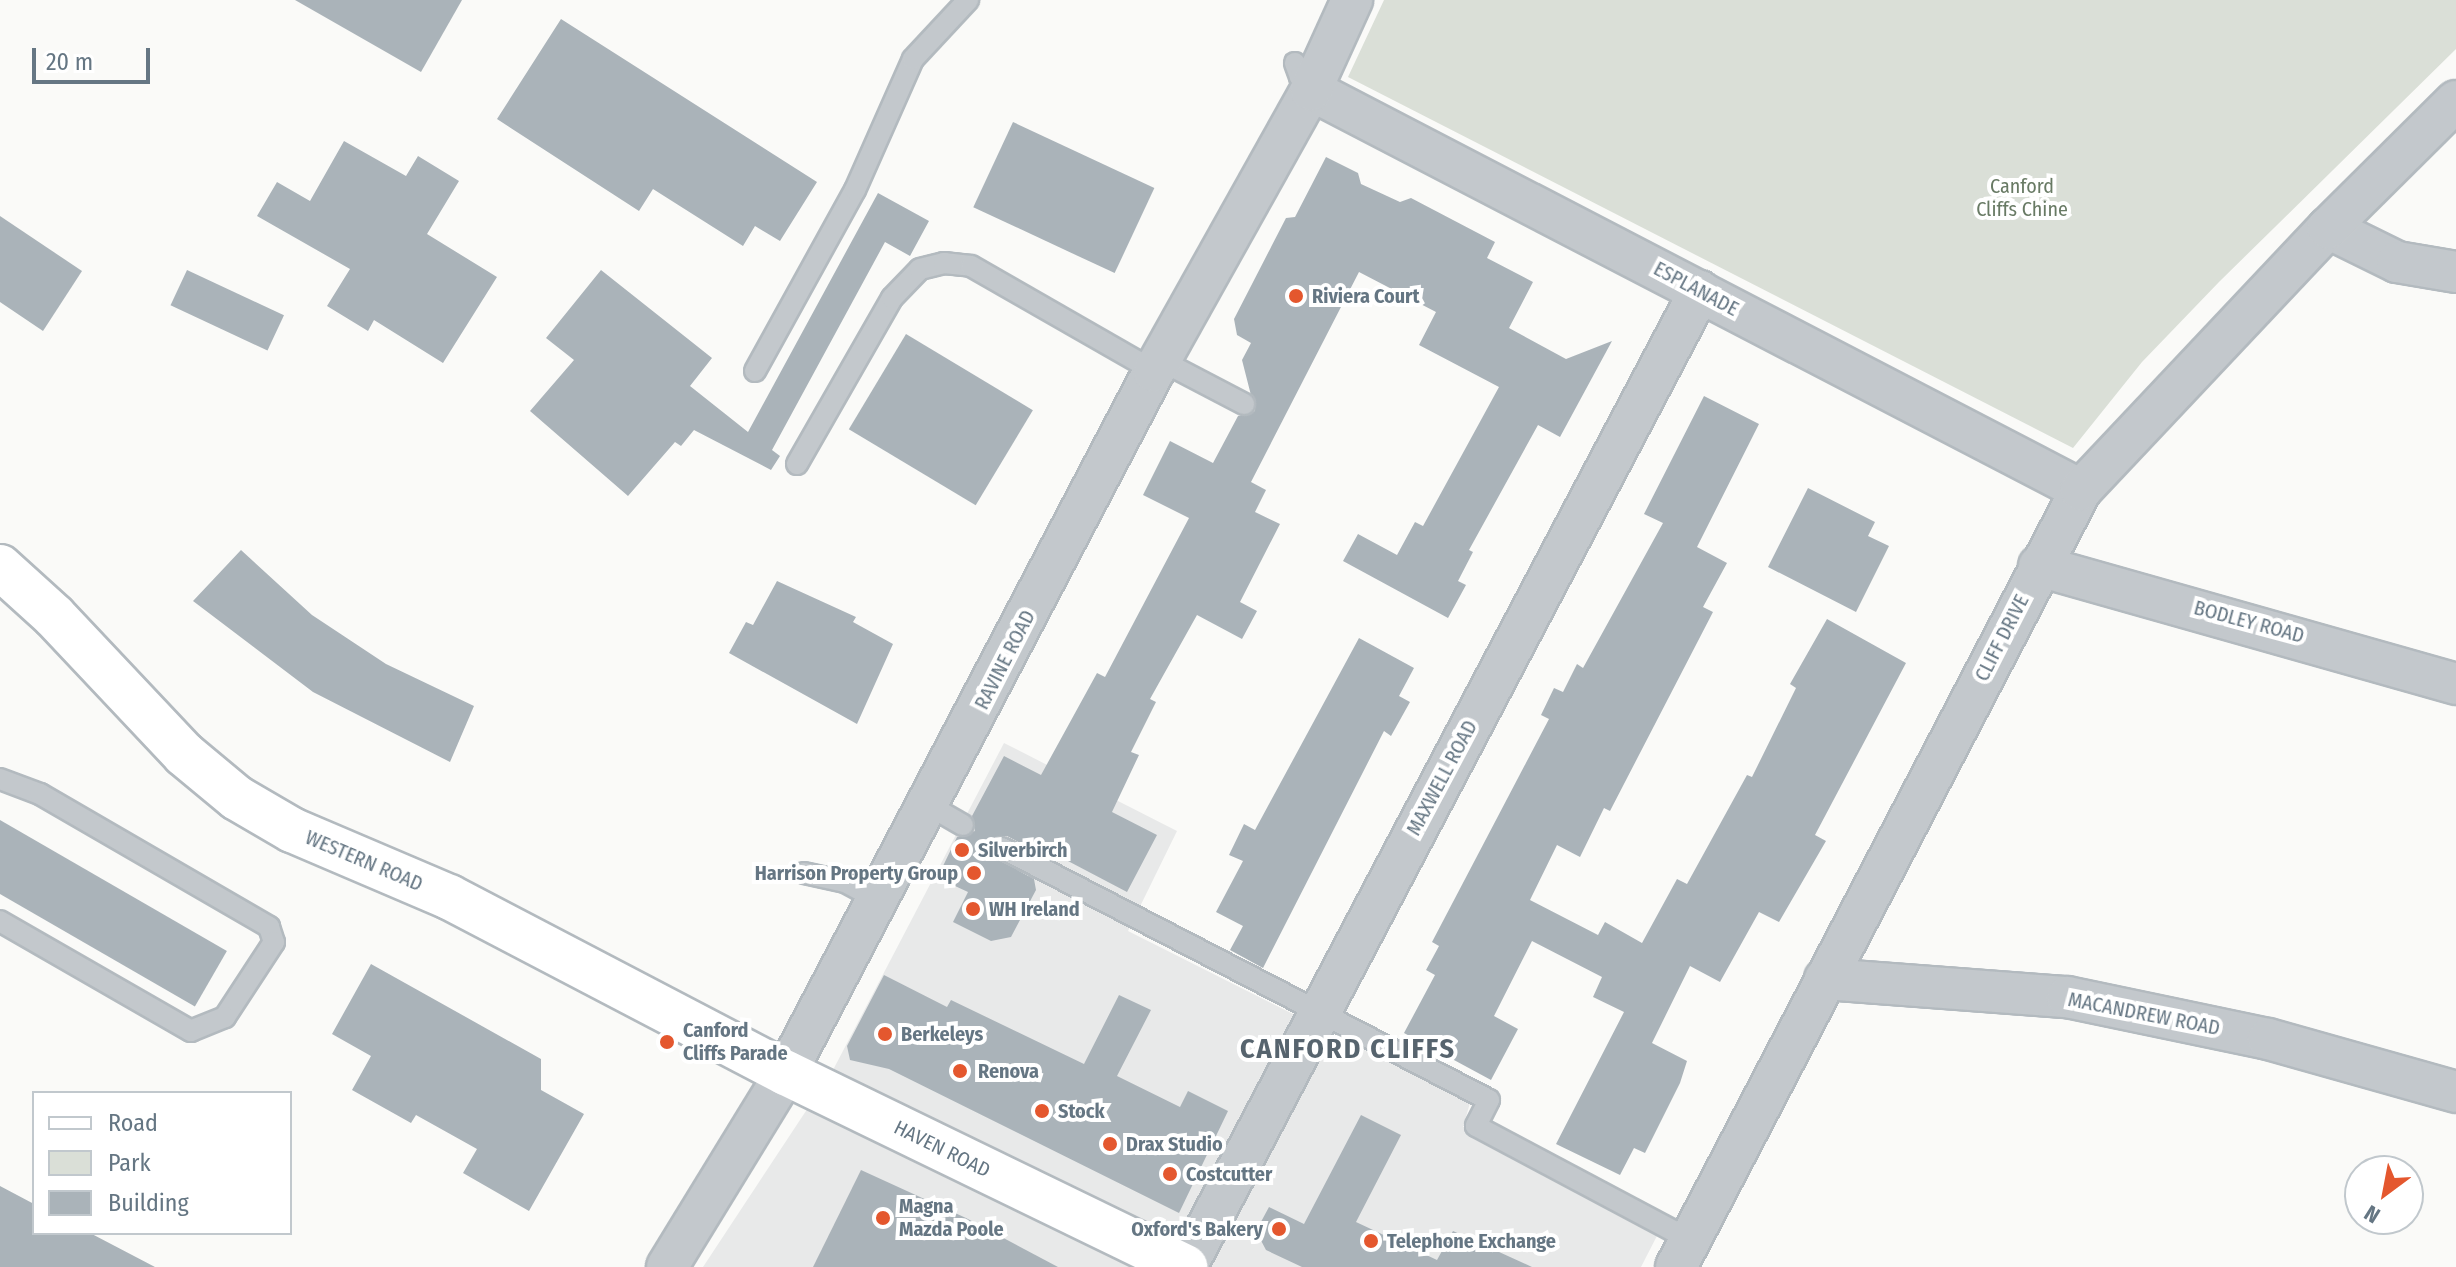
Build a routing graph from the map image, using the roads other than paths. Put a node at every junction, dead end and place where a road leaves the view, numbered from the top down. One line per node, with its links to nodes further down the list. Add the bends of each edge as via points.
1 (968, 0): 9 (lane, via 913,59 855,190)
2 (1352, 0): 3 (street, RAVINE ROAD)
3 (1313, 71): 7 (street, ESPLANADE); 8 (street, RAVINE ROAD)
4 (2456, 101): 5 (street, CLIFF DRIVE)
5 (2328, 228): 6 (street, via 2397,262); 12 (street, CLIFF DRIVE)
6 (2456, 272)
7 (1700, 291): 12 (street, ESPLANADE); 22 (street, MAXWELL ROAD)
8 (1157, 366): 10 (lane); 11 (lane, via 971,266 944,263 920,269 892,298); 19 (street, RAVINE ROAD, via 946,816)
9 (755, 371)
10 (1244, 404)
11 (797, 464)
12 (2081, 490): 13 (street, CLIFF DRIVE)
13 (2039, 566): 15 (street, BODLEY ROAD); 21 (street, CLIFF DRIVE)
14 (1, 571): 23 (main road, WESTERN ROAD, via 184,754 237,798 292,830 449,897)
15 (2456, 684)
16 (0, 779): 20 (lane, via 40,794 269,927 274,942 225,1017 191,1031)
17 (1002, 848): 22 (lane)
18 (804, 873): 19 (lane, via 845,882)
19 (879, 900): 23 (street, RAVINE ROAD)
20 (0, 921)
21 (1825, 979): 24 (street, MACANDREW ROAD, via 2067,997 2268,1039); 25 (street, CLIFF DRIVE)
22 (1318, 1016): 25 (lane, via 1489,1100 1476,1126); 27 (street, MAXWELL ROAD)
23 (786, 1073): 26 (street, RAVINE ROAD); 27 (main road, HAVEN ROAD)
24 (2456, 1092)
25 (1683, 1254)
26 (667, 1267)
27 (1186, 1267)

